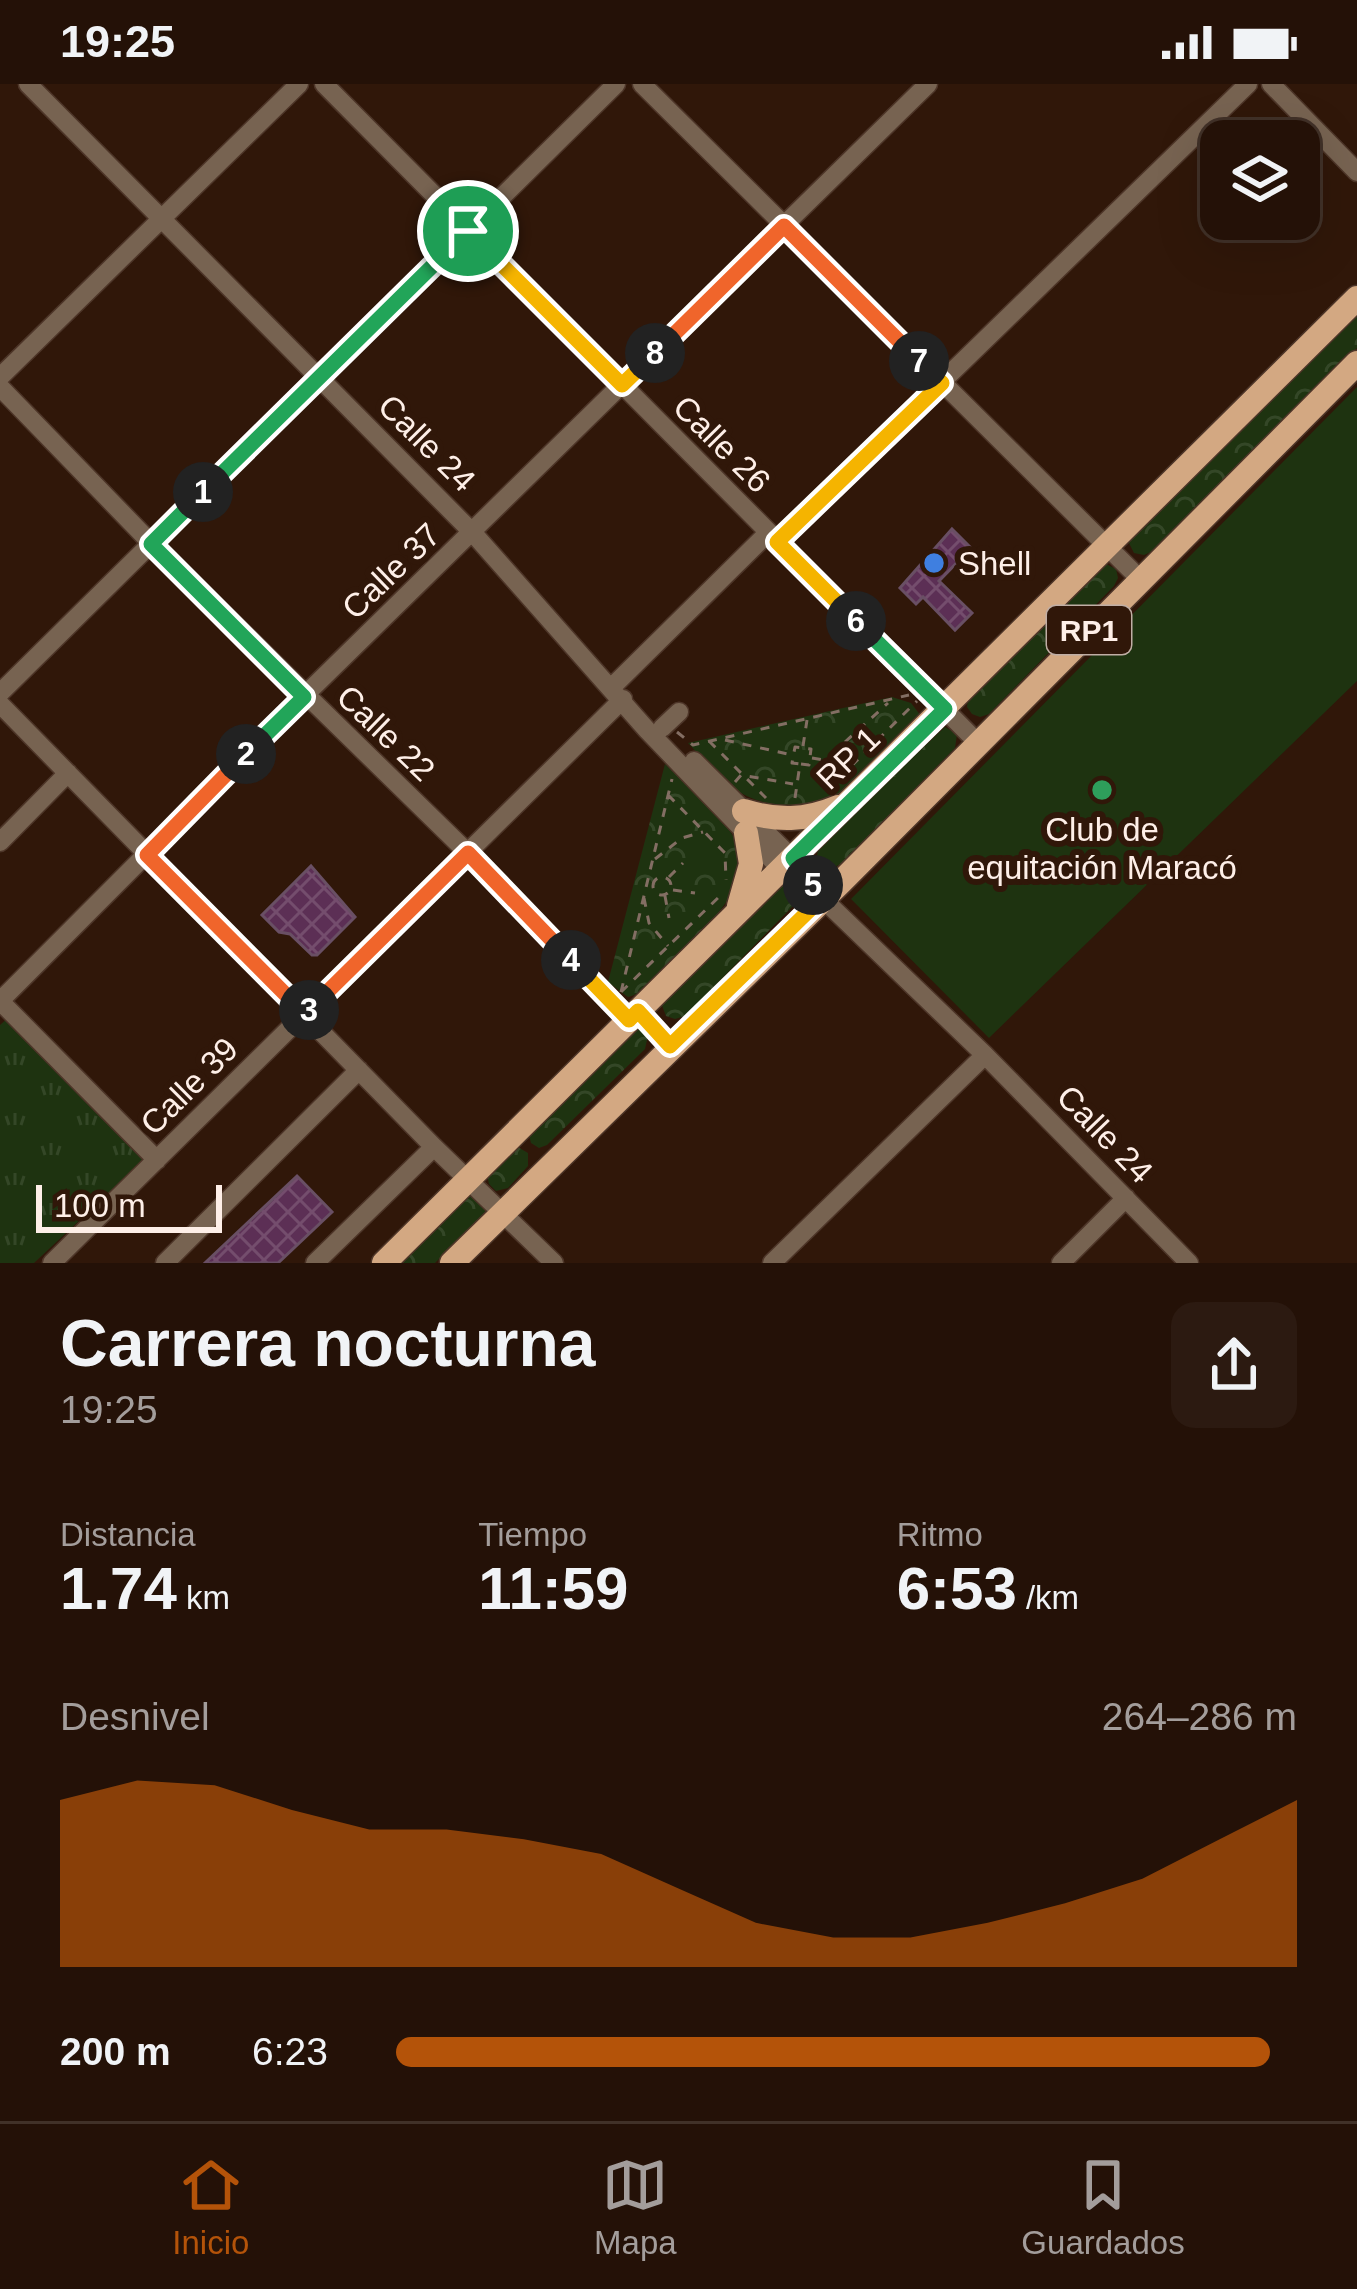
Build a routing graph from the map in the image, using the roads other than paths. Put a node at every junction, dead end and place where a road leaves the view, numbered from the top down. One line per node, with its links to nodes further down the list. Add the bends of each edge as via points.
1 (28, 84): 10 (street, Calle 24)
2 (299, 84): 10 (street)
3 (324, 84): 12 (street, Calle 26)
4 (616, 84): 12 (street)
5 (642, 84): 11 (street)
6 (928, 84): 11 (street, Calle 37)
7 (1248, 84): 17 (street, Calle 39)
8 (1271, 84): 9 (street)
9 (1357, 172)
10 (162, 219): 15 (street); 16 (street, Calle 24)
11 (784, 226): 17 (street); 18 (street, Calle 37)
12 (468, 231): 16 (street); 18 (street, Calle 26)
13 (1357, 298): 23 (main road, RP 1 / RP1)
14 (1357, 363): 24 (main road, RP1)
15 (0, 376)
16 (319, 378): 20 (street, Calle 24); 22 (street)
17 (942, 383): 21 (street, Calle 39); 23 (street)
18 (622, 385): 20 (street, Calle 37); 21 (street, Calle 26)
19 (0, 387): 22 (street, Calle 22)
20 (473, 533): 26 (street, Calle 24); 27 (street, Calle 37)
21 (773, 538): 26 (street, Calle 39); 28 (street, Calle 26)
22 (151, 544): 25 (street); 27 (street, Calle 22)
23 (1108, 547): 24 (street); 28 (main road, RP 1 / RP1)
24 (1140, 579): 30 (main road, RP1)
25 (0, 693)
26 (617, 693): 33 (street, Calle 24); 33 (street, Calle 24, via 669,721); 35 (street, Calle 39)
27 (304, 697): 35 (street, Calle 22); 36 (street, Calle 37)
28 (936, 700): 30 (street, Calle 26); 32 (main road, RP 1 / RP1)
29 (0, 704): 31 (street)
30 (977, 742): 38 (main road, RP1)
31 (68, 773): 34 (street); 36 (street)
32 (855, 796): 33 (main road, via 810,817); 37 (main road, RP 1 / RP1)
33 (745, 822): 37 (street, Calle 24); 39 (main road, via 751,864)
34 (0, 842)
35 (468, 853): 41 (street, Calle 22); 42 (street, Calle 39)
36 (147, 855): 40 (street, Calle 37); 42 (street)
37 (787, 864): 38 (street, Calle 24); 39 (main road, RP 1 / RP1)
38 (822, 898): 43 (street, Calle 24); 49 (main road, RP1)
39 (736, 915): 41 (main road, RP 1 / RP1)
40 (0, 1001): 46 (street)
41 (620, 1005): 47 (main road, RP 1 / RP1)
42 (305, 1014): 44 (street); 46 (street, Calle 39)
43 (985, 1054): 48 (street, Calle 24); 56 (street)
44 (359, 1070): 45 (street); 51 (street)
45 (434, 1147): 47 (street); 52 (street)
46 (157, 1160): 50 (street, Calle 39)
47 (470, 1178): 49 (street); 53 (main road, RP 1 / RP1)
48 (1126, 1198): 57 (street); 58 (street, Calle 24)
49 (504, 1212): 54 (main road, RP1); 55 (street)
50 (52, 1263)
51 (165, 1263)
52 (315, 1263)
53 (384, 1263)
54 (452, 1263)
55 (554, 1263)
56 (772, 1263)
57 (1060, 1263)
58 (1190, 1263)

